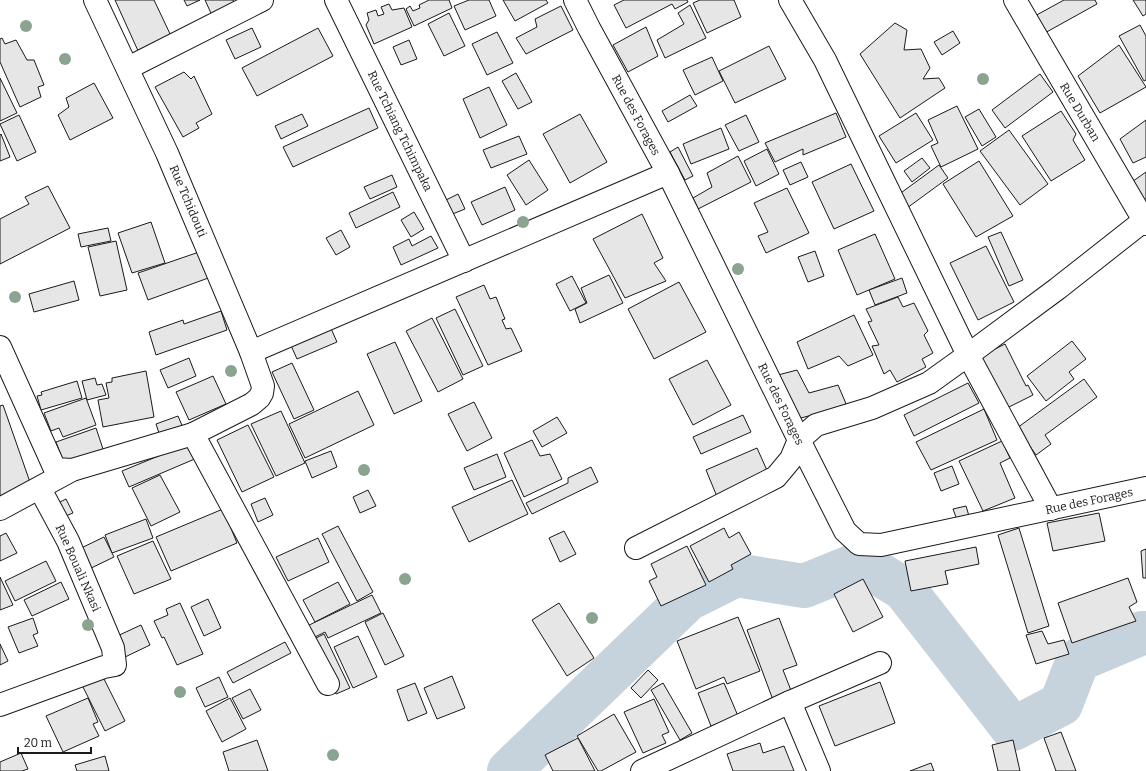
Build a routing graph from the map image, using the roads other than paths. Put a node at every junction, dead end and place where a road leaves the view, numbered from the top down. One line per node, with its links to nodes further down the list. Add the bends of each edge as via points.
1 (95, 0): 7 (street, Rue Tchidouti)
2 (262, 0): 7 (street)
3 (336, 0): 10 (street, Rue Tchiang Tchimpaka)
4 (575, 0): 8 (street, Rue des Forages)
5 (790, 0): 13 (street, via 824,60)
6 (1014, 0): 9 (street, Rue Durban)
7 (128, 68): 12 (street, Rue Tchidouti, via 167,153)
8 (668, 174): 10 (street); 15 (street, Rue des Forages)
9 (1145, 221): 13 (street)
10 (464, 261): 12 (street)
11 (0, 347): 16 (street, via 55,469)
12 (251, 352): 14 (street, Rue Tchidouti, via 263,386 259,398)
13 (968, 355): 15 (street, via 929,382 872,408 816,425); 20 (street)
14 (193, 434): 16 (street); 23 (street)
15 (799, 440): 20 (street, Rue des Forages, via 845,531 859,544 881,545); 21 (street, via 791,459 776,476)
16 (72, 470): 18 (street)
17 (1146, 488): 20 (street, Rue des Forages)
18 (40, 489): 19 (street); 25 (street, Rue Bouali Nkasi, via 68,541 112,648 114,665)
19 (0, 509)
20 (1051, 509)
21 (636, 548)
22 (880, 663): 24 (street)
23 (328, 684)
24 (790, 702): 26 (street); 27 (street)
25 (0, 705)
26 (642, 771)
27 (819, 771)

